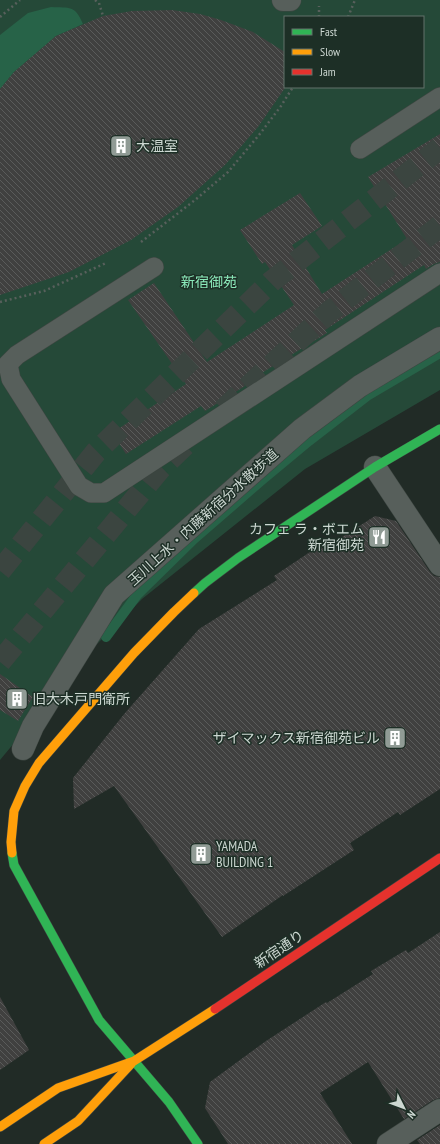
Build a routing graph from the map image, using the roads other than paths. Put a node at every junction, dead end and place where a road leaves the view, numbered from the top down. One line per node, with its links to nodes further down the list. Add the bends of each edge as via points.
1 (284, 0): 2 (street)
2 (290, 0)
3 (440, 97): 4 (lane)
4 (360, 149)
5 (154, 268): 6 (lane, via 17,355 8,364 11,379 71,473 80,486 91,493 104,493)
6 (440, 273)
7 (440, 338): 11 (street, 玉川上水・内藤新宿分水散歩道, via 360,386 302,429 114,595 33,726)
8 (440, 429): 9 (street)
9 (375, 467): 10 (street); 12 (street, via 238,558 205,583 134,653 39,763 14,811)
10 (440, 565)
11 (23, 749)
12 (6, 850): 14 (street, via 99,1020)
13 (440, 858): 14 (street, 新宿通り)
14 (134, 1061): 16 (street, 新宿通り, via 58,1088); 17 (street, 新宿通り, via 78,1121); 18 (street, via 169,1102)
15 (440, 1110): 19 (street)
16 (0, 1127)
17 (44, 1144)
18 (198, 1144)
19 (388, 1144)

